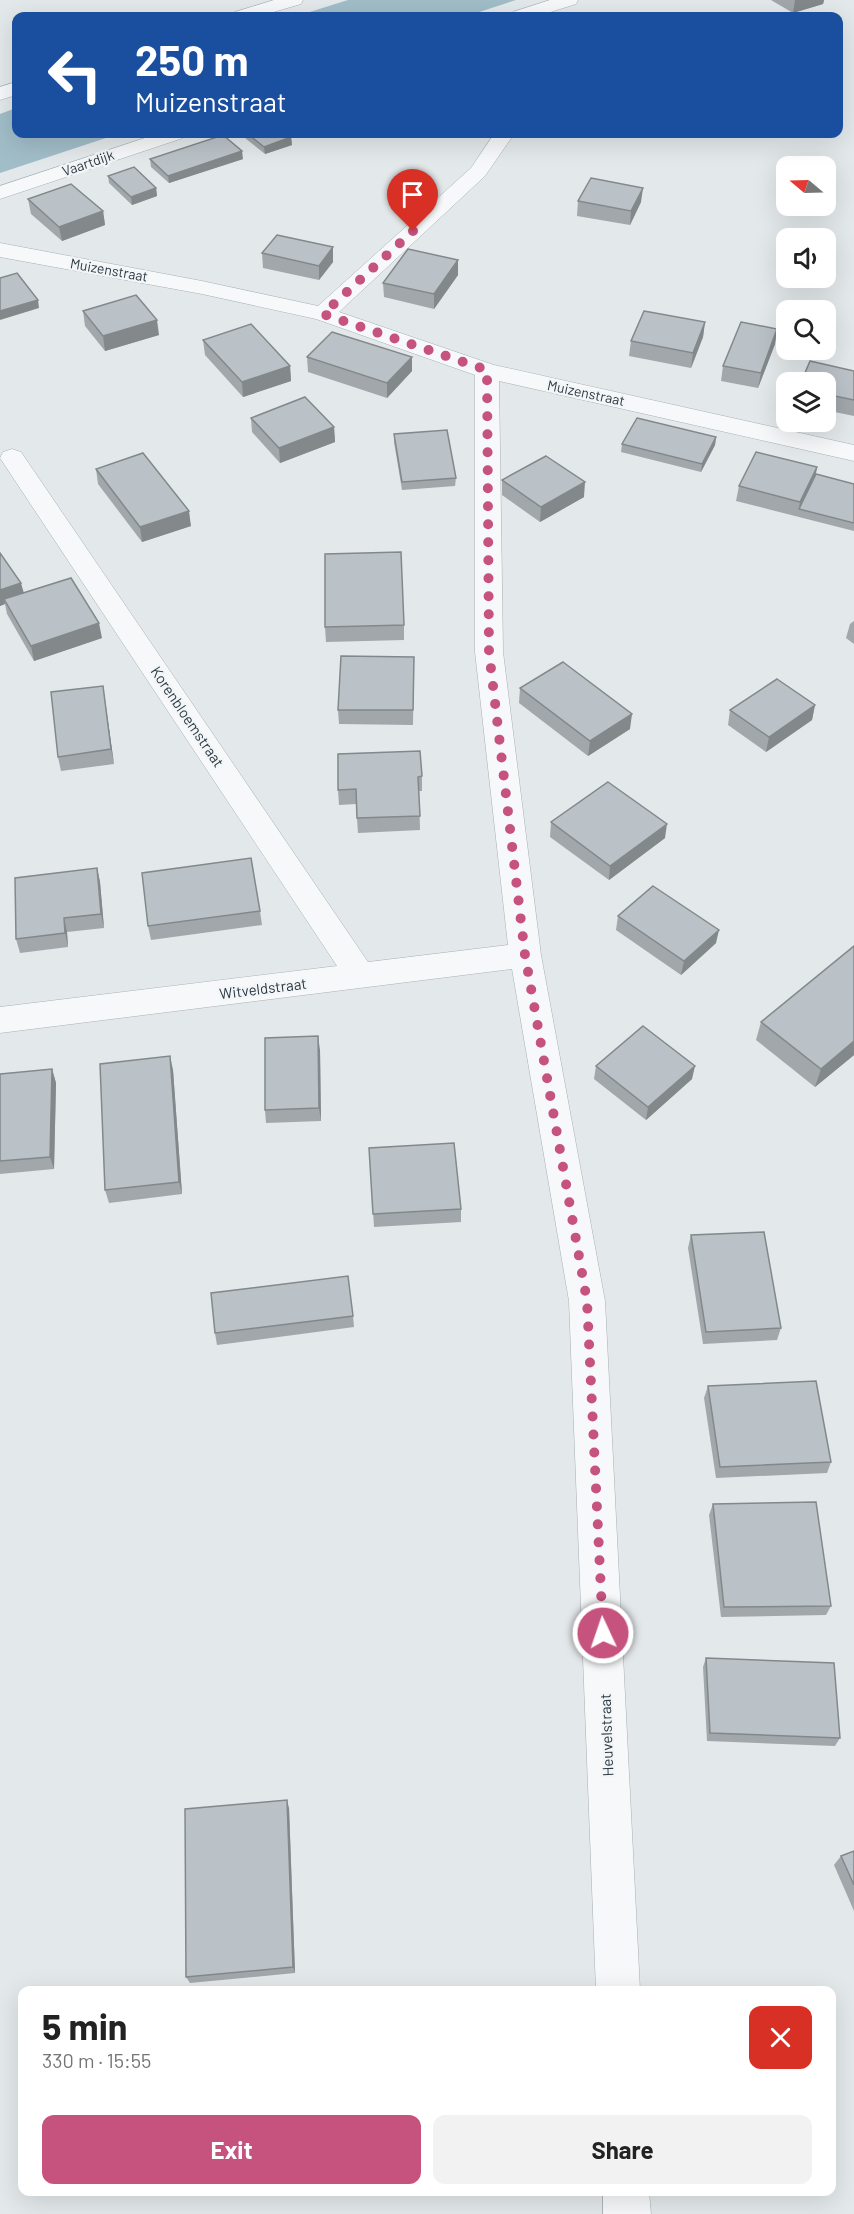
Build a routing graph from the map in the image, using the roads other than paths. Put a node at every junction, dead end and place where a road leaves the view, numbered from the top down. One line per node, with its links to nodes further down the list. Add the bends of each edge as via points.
1 (294, 0): 3 (street)
2 (569, 0): 4 (street)
3 (255, 12)
4 (532, 12)
5 (164, 138): 7 (street, Vaartdijk)
6 (501, 138): 9 (street, via 478,172)
7 (0, 193)
8 (0, 250): 9 (street, Muizenstraat)
9 (323, 314): 10 (street, Muizenstraat)
10 (487, 370): 11 (street, Muizenstraat); 13 (street, Heuvelstraat, via 489,652)
11 (854, 453)
12 (12, 457): 14 (street, Korenbloemstraat)
13 (525, 955): 14 (street, Witveldstraat); 16 (street, Heuvelstraat, via 587,1301)
14 (361, 977): 15 (street, Witveldstraat)
15 (0, 1020)
16 (618, 1986)
17 (626, 2196): 18 (street)
18 (627, 2214)

